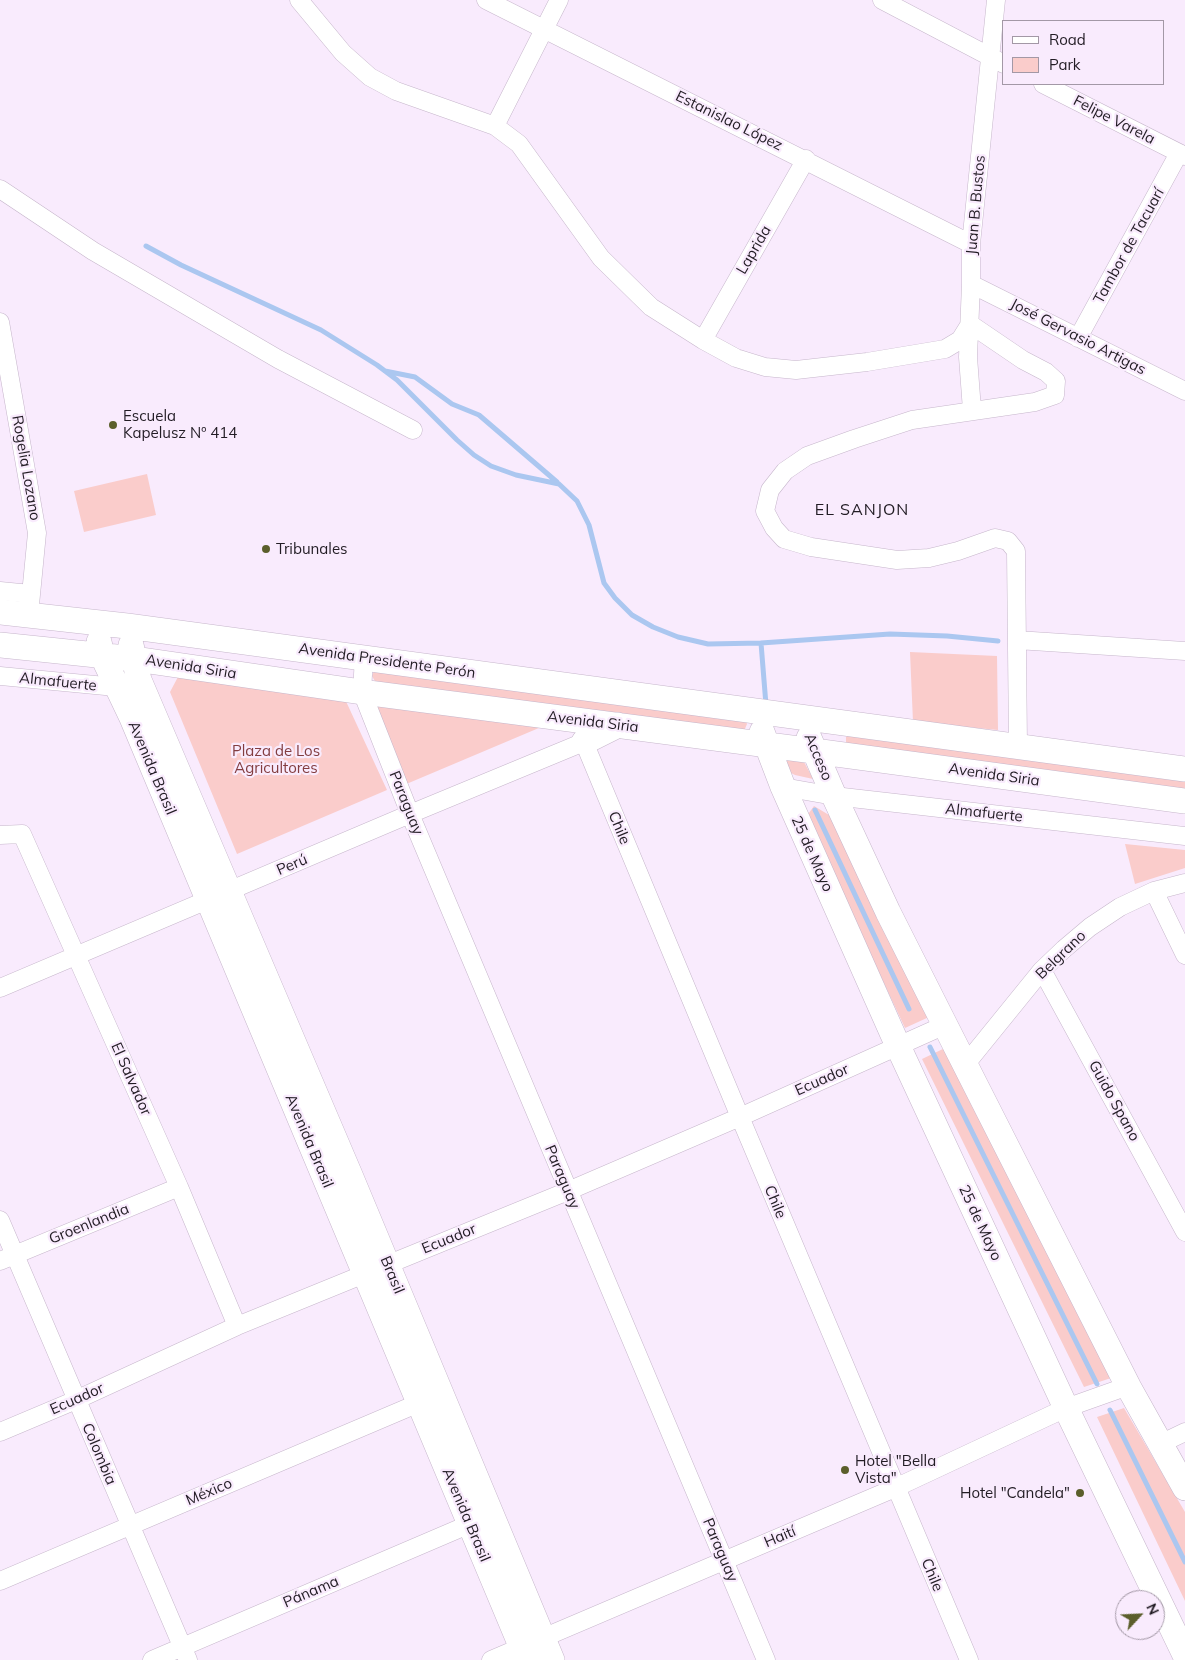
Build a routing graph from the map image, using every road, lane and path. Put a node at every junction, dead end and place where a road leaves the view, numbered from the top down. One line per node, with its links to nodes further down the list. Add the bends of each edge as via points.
1 (299, 0): 9 (street, via 343,54 370,77 396,91)
2 (486, 0): 6 (street, Estanislao López)
3 (559, 0): 6 (street)
4 (882, 0): 7 (street)
5 (996, 0): 7 (street, Juan B. Bustos)
6 (543, 30): 9 (street); 11 (street, Estanislao López)
7 (996, 60): 13 (street, Juan B. Bustos)
8 (1045, 85): 10 (street, Felipe Varela)
9 (495, 126): 18 (street, via 519,144 601,258 651,307)
10 (1182, 155): 17 (street, Tambor de Tacuarí)
11 (806, 159): 13 (street, Estanislao López); 18 (street, Laprida)
12 (0, 189): 21 (street, via 101,256 278,359)
13 (971, 244): 14 (street, Juan B. Bustos)
14 (971, 284): 15 (street, Juan B. Bustos); 17 (street, José Gervasio Artigas)
15 (970, 324): 18 (street, via 960,340 945,349 796,370 765,368 736,358); 20 (street, Juan B. Bustos, via 968,357); 20 (street, via 1056,381 1055,395 1035,402)
16 (1, 326): 23 (street, Rogelia Lozano, via 37,533)
17 (1078, 338): 19 (street, José Gervasio Artigas)
18 (703, 340)
19 (1185, 391)
20 (972, 410): 27 (street, via 912,420 807,456 785,471 770,490 765,511 784,539 811,547 897,560 929,558 995,538 1008,541 1016,551)
21 (413, 430)
22 (0, 591): 23 (street)
23 (30, 605): 24 (street, Avenida Presidente Perón); 25 (street, Avenida Presidente Perón)
24 (0, 612)
25 (94, 622): 26 (street, Avenida Presidente Perón); 30 (street, Avenida Brasil)
26 (127, 626): 31 (street, Avenida Presidente Perón); 32 (street, Avenida Brasil)
27 (1017, 640): 29 (street); 43 (street)
28 (0, 645): 30 (street, Avenida Siria)
29 (1185, 651)
30 (102, 655): 32 (street, Avenida Siria); 35 (street, Avenida Brasil)
31 (364, 657): 36 (street); 38 (street, Avenida Presidente Perón)
32 (135, 658): 33 (street, Avenida Siria); 37 (street, Avenida Brasil, via 139,680)
33 (176, 666): 36 (street, Avenida Siria); 37 (street, via 161,684)
34 (0, 676): 35 (street, Almafuerte)
35 (116, 687): 55 (street, Avenida Brasil)
36 (362, 692): 40 (street, Avenida Siria); 50 (street, Paraguay)
37 (152, 711): 55 (street, Avenida Brasil)
38 (764, 713): 39 (street); 42 (street)
39 (801, 717): 43 (street); 44 (street, Acceso)
40 (618, 725): 41 (street); 42 (street, Avenida Siria)
41 (584, 742): 50 (street, Perú); 63 (street, Chile)
42 (767, 745): 44 (street, Avenida Siria); 47 (street)
43 (1018, 746): 46 (street)
44 (814, 751): 45 (street, Avenida Siria); 48 (street, Acceso)
45 (859, 757): 48 (street); 49 (street, Avenida Siria)
46 (1185, 769)
47 (783, 787): 48 (street, Almafuerte); 61 (street, 25 de Mayo)
48 (834, 796): 52 (street, Almafuerte); 60 (street)
49 (1185, 801)
50 (410, 814): 55 (street, Perú); 65 (street, Paraguay)
51 (0, 835): 57 (street, El Salvador, via 22,834)
52 (1185, 836)
53 (1185, 883): 54 (street, Belgrano)
54 (1154, 891): 56 (street); 58 (street, Belgrano, via 1120,907 1090,927)
55 (219, 896): 57 (street, Perú); 69 (street, Brasil)
56 (1185, 955)
57 (76, 956): 59 (street, Perú); 64 (street, El Salvador)
58 (1042, 970): 62 (street, Belgrano); 67 (street, Guido Spano)
59 (0, 988)
60 (938, 1028): 61 (street, Ecuador); 62 (street)
61 (905, 1043): 63 (street, Ecuador); 74 (street, 25 de Mayo)
62 (965, 1065): 71 (street)
63 (740, 1117): 65 (street, Ecuador); 78 (street, Chile)
64 (179, 1187): 68 (street, Groenlandia); 70 (street, El Salvador)
65 (568, 1191): 69 (street, Ecuador); 82 (street, Paraguay)
66 (0, 1220): 68 (street, Colombia)
67 (1185, 1232)
68 (7, 1258): 72 (street, Colombia)
69 (376, 1269): 70 (street, Ecuador); 73 (street, Avenida Brasil); 84 (street, Brasil)
70 (237, 1326): 72 (street, Ecuador)
71 (1120, 1388): 74 (street, Haití); 77 (street)
72 (76, 1400): 75 (street, Ecuador); 81 (street, Colombia)
73 (419, 1403): 80 (street, Avenida Brasil); 81 (street, México)
74 (1066, 1408): 78 (street, Haití); 86 (street, 25 de Mayo)
75 (0, 1432)
76 (1185, 1432): 77 (street)
77 (1160, 1444): 79 (street)
78 (895, 1488): 82 (street, Haití); 90 (street, Chile)
79 (1185, 1488)
80 (470, 1524): 84 (street, Avenida Brasil); 85 (street, Pánama)
81 (130, 1525): 83 (street, México); 85 (street, Colombia)
82 (724, 1561): 84 (street, Haití); 89 (street, Paraguay)
83 (0, 1581)
84 (536, 1651): 88 (street, Haití)
85 (185, 1654): 87 (street, Pánama)
86 (1185, 1655)
87 (152, 1660)
88 (492, 1660)
89 (766, 1660)
90 (969, 1660)

